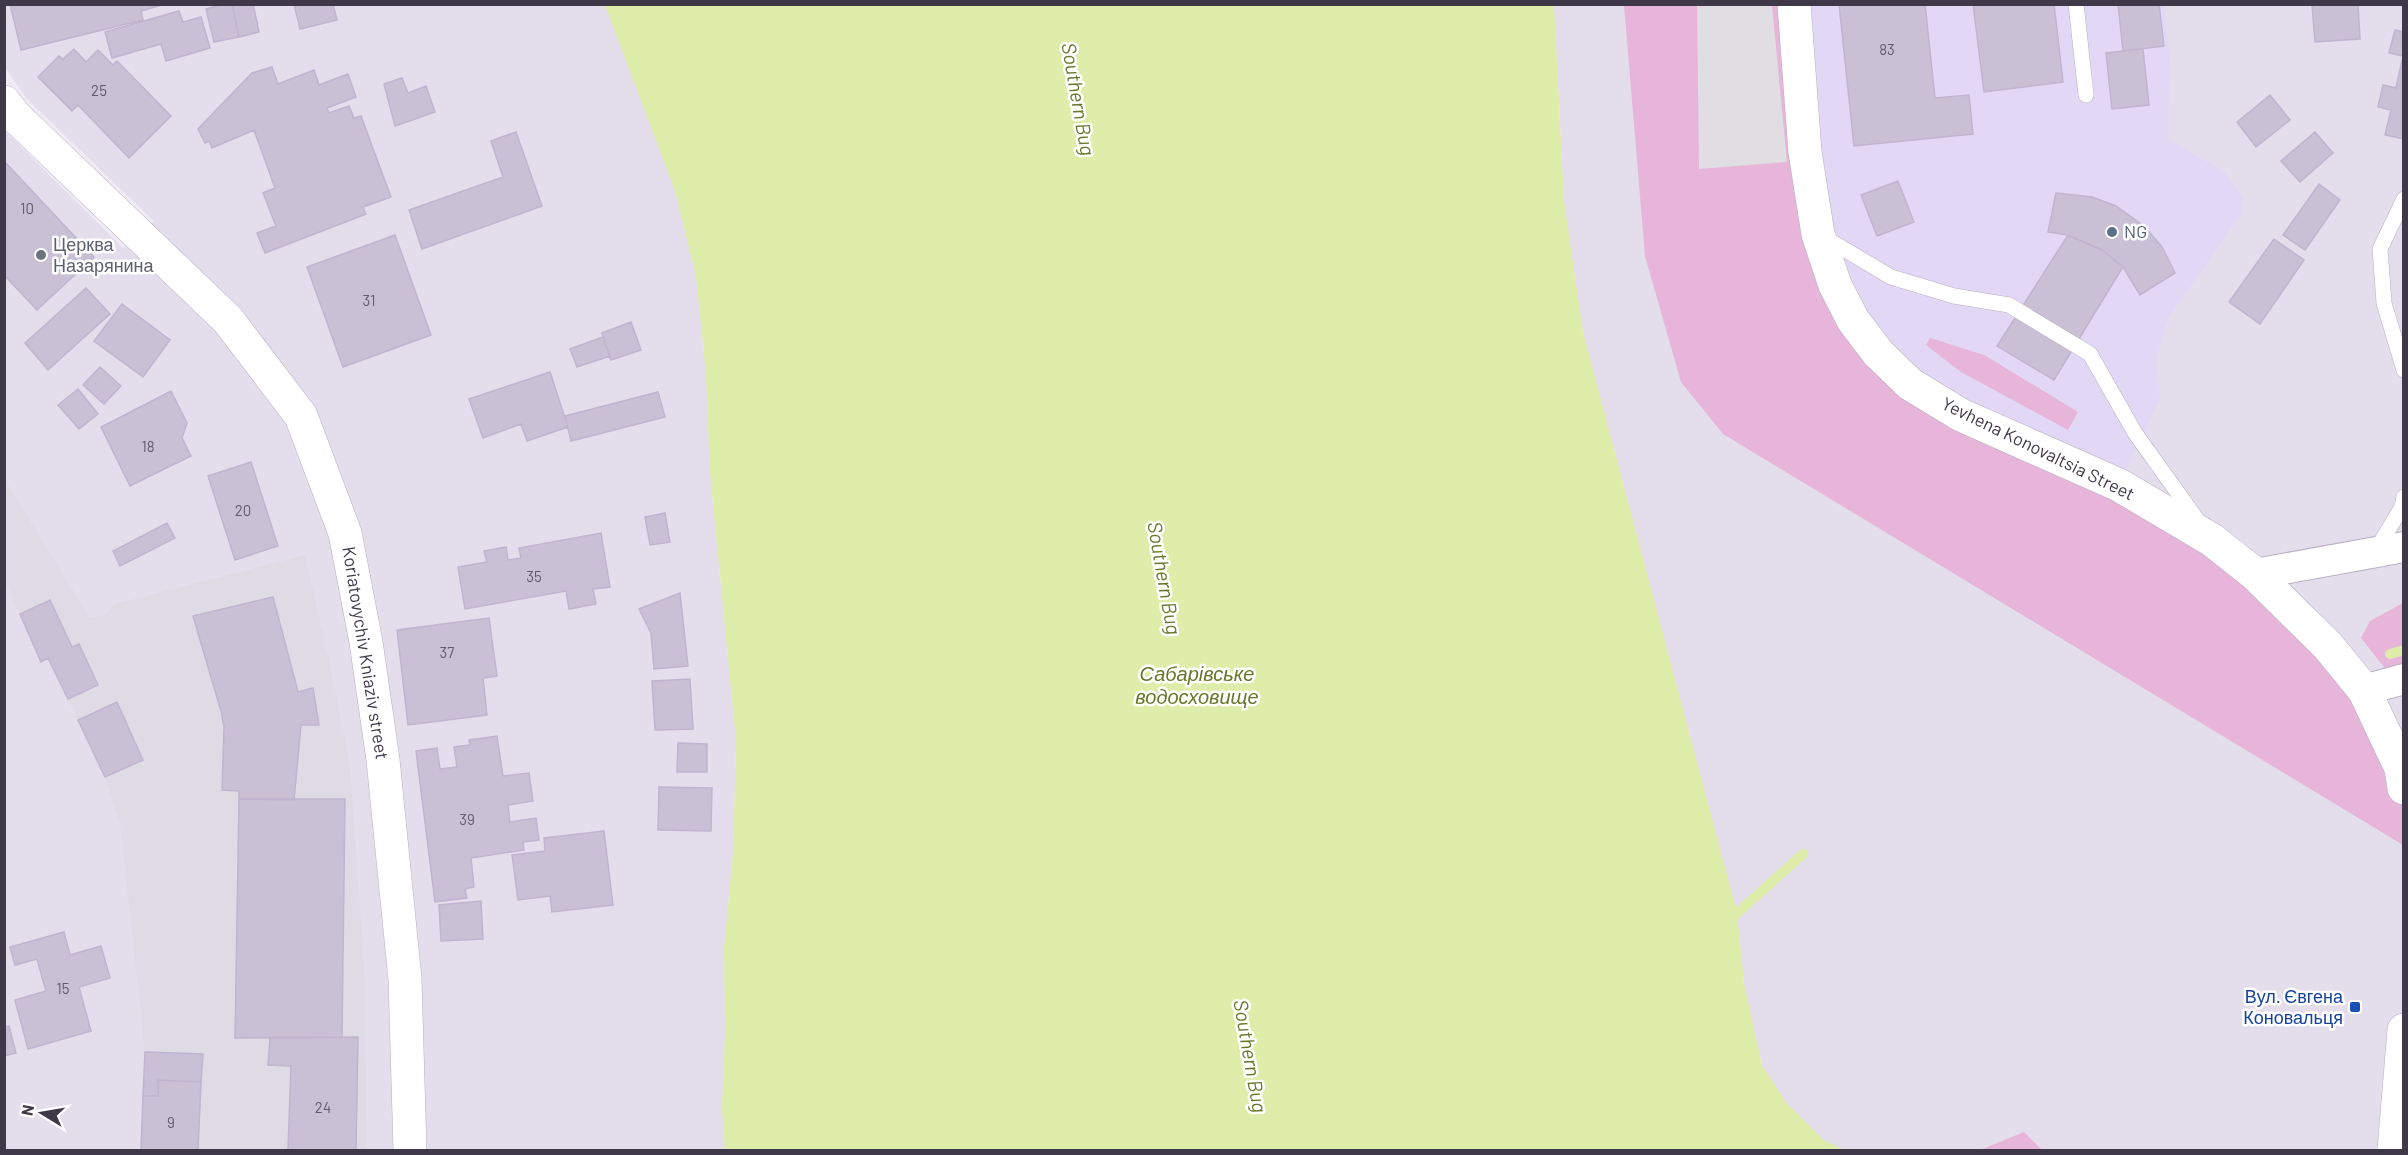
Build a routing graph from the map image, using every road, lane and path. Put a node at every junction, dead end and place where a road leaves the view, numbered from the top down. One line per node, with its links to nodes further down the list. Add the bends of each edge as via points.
1 (1794, 4): 6 (street, Yevhena Konovaltsia Street, via 1805,152)
2 (2076, 4): 3 (lane)
3 (2086, 95)
4 (4, 102): 16 (street, Koriatovychiv Kniaziv street, via 228,320 301,416 345,533 366,642 383,760 405,979)
5 (2403, 199): 7 (lane, via 2380,249 2384,303)
6 (1818, 234): 9 (street, Yevhena Konovaltsia Street, via 1835,285 1853,320 1878,353 1910,384 1961,415 2119,484); 9 (lane, via 1892,277 1954,296 2009,305 2090,354 2135,433)
7 (2403, 370)
8 (2403, 497): 10 (lane)
9 (2212, 540): 11 (street, Yevhena Konovaltsia Street)
10 (2389, 549): 11 (street)
11 (2255, 574): 13 (street, Yevhena Konovaltsia Street, via 2328,646)
12 (2403, 679): 13 (street)
13 (2364, 690): 14 (street, Yevhena Konovaltsia Street, via 2401,768)
14 (2403, 788)
15 (2403, 1030): 17 (street)
16 (410, 1150)
17 (2394, 1150)

